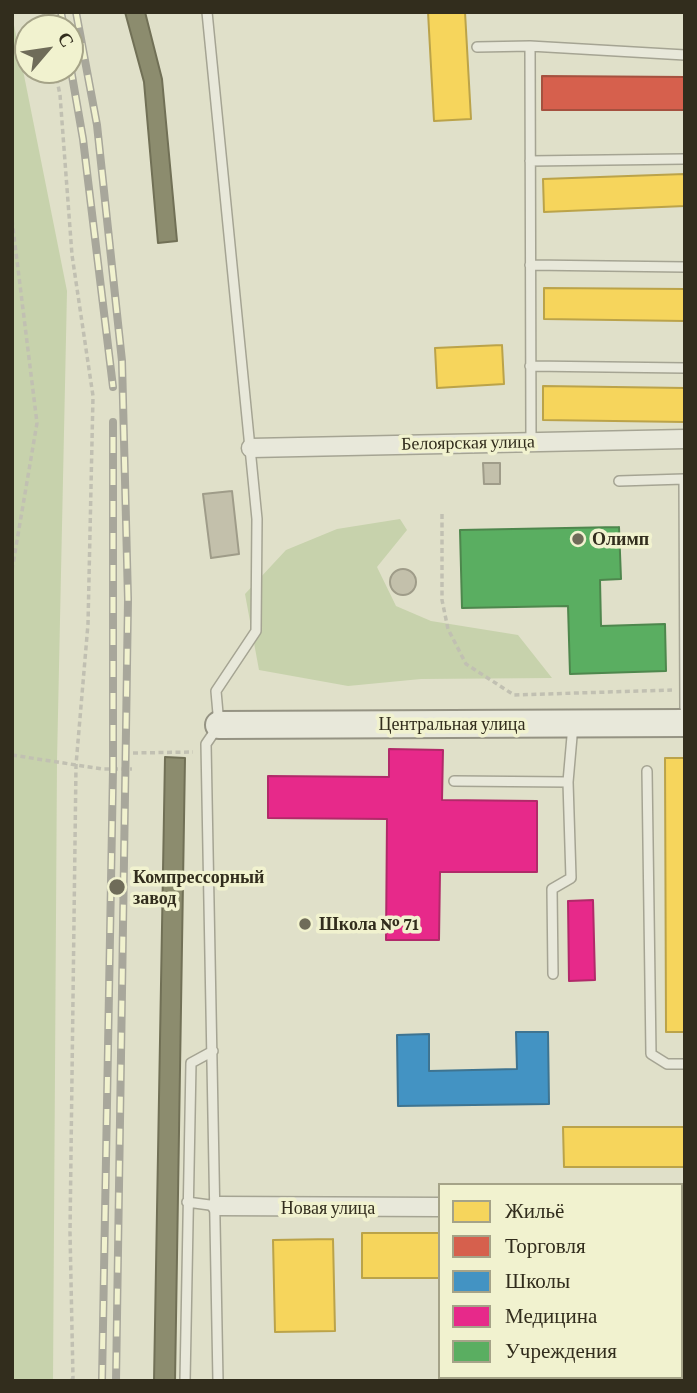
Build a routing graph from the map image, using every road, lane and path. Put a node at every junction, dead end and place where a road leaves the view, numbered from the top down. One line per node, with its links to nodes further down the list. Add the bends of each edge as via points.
1 (206, 12): 15 (lane)
2 (530, 46): 3 (lane); 4 (lane); 7 (lane)
3 (477, 47)
4 (685, 55)
5 (58, 84): 26 (path, via 72,255 93,396 88,624)
6 (684, 159): 7 (lane)
7 (530, 161): 9 (lane)
8 (12, 220): 18 (path, via 37,423)
9 (530, 265): 10 (lane); 11 (lane)
10 (685, 267)
11 (530, 366): 12 (lane); 14 (lane)
12 (685, 368)
13 (685, 439): 14 (street, Белоярская улица)
14 (531, 442): 15 (street, Белоярская улица)
15 (251, 448): 23 (lane, via 257,519 256,631 216,691)
16 (619, 481): 19 (lane, via 684,479)
17 (442, 514): 19 (path, via 442,600 448,629 466,664 514,695)
18 (12, 570)
19 (684, 690): 20 (lane)
20 (685, 708)
21 (573, 723): 22 (street, Центральная улица); 23 (street, Центральная улица); 30 (lane)
22 (685, 723)
23 (213, 735): 24 (path, via 191,752); 32 (lane)
24 (132, 753)
25 (12, 755): 26 (path)
26 (76, 765): 27 (path); 37 (path)
27 (132, 769)
28 (647, 772): 33 (lane, via 650,1054 667,1064)
29 (454, 781): 30 (lane)
30 (568, 782): 31 (lane, via 571,878 552,889)
31 (553, 974)
32 (213, 1051): 34 (lane, via 191,1063); 35 (lane)
33 (685, 1064)
34 (187, 1202): 35 (lane); 38 (lane)
35 (217, 1206): 36 (street, Новая улица); 39 (lane)
36 (438, 1207)
37 (71, 1381)
38 (185, 1381)
39 (218, 1381)

